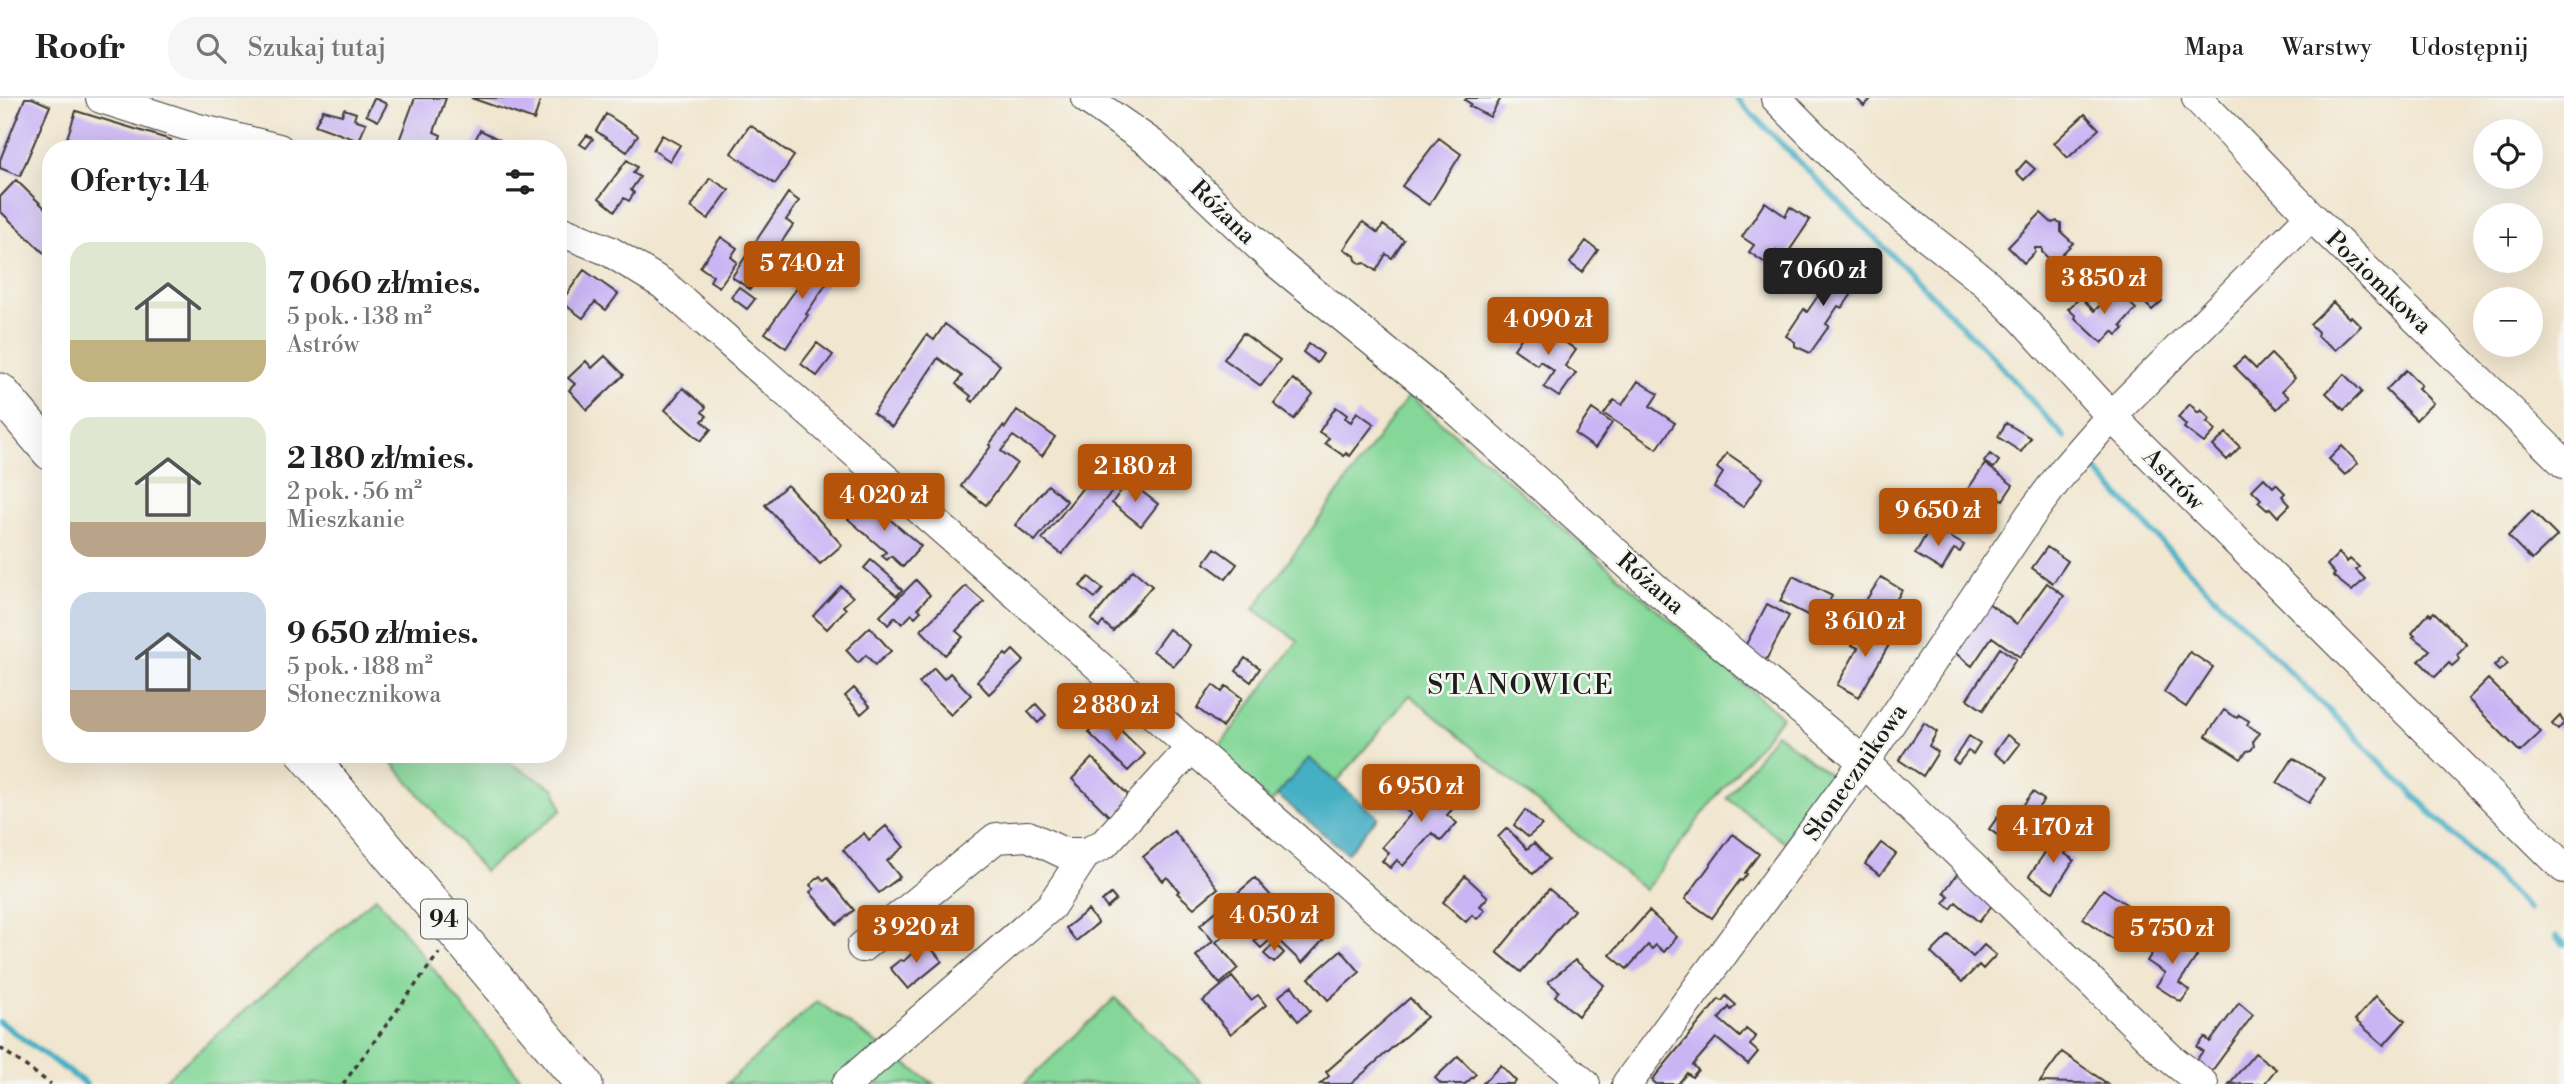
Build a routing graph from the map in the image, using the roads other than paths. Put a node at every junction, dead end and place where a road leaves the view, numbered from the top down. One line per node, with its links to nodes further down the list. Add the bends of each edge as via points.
1 (101, 98): 5 (street)
2 (1086, 98): 13 (street, Różana, via 1152,144 1276,262 1455,408 1657,590)
3 (1776, 98): 9 (street, Astrów, via 1860,183 1986,284)
4 (2196, 98): 6 (street, Poziomkowa)
5 (243, 140)
6 (2311, 216): 9 (street, Słonecznikowa); 11 (street, Poziomkowa)
7 (567, 234): 12 (street, via 610,251 663,284)
8 (0, 392): 10 (main road)
9 (2111, 416): 13 (street, Słonecznikowa, via 2032,513); 16 (street, Astrów)
10 (42, 441)
11 (2564, 463)
12 (1192, 747): 15 (street, via 1104,844); 20 (street, via 1403,933)
13 (1864, 762): 21 (street, Słonecznikowa); 22 (street, Różana, via 2170,1058)
14 (314, 763): 18 (main road, 94)
15 (1086, 853): 17 (street, via 1064,853 1028,836 996,838); 19 (street, via 1051,906)
16 (2564, 868)
17 (862, 947)
18 (584, 1084)
19 (848, 1084)
20 (1585, 1084)
21 (1627, 1084)
22 (2203, 1084)

